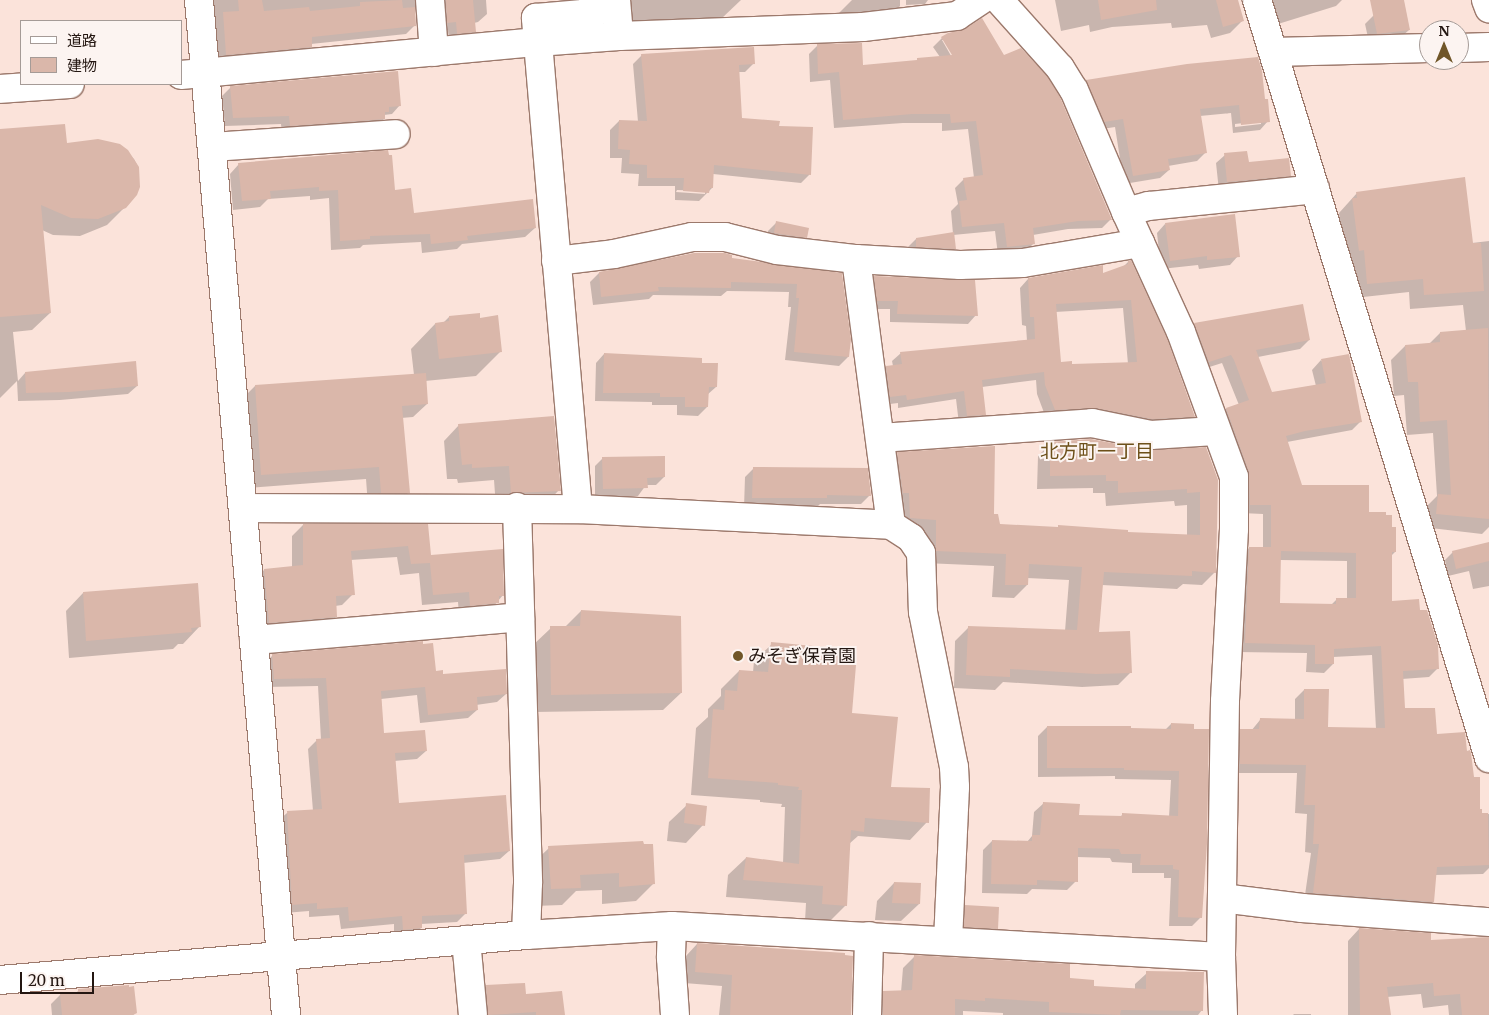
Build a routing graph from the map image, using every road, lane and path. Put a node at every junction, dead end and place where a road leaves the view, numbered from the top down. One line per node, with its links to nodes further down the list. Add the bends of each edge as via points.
1 (199, 0): 17 (street)
2 (430, 0): 15 (street)
3 (593, 0): 11 (street, via 594,13 536,18)
4 (616, 0): 10 (street)
5 (981, 0): 10 (street, via 957,16 863,28)
6 (999, 0): 23 (street, via 1060,68 1074,90)
7 (1257, 0): 16 (street)
8 (1486, 0): 9 (street)
9 (1489, 8)
10 (619, 36): 11 (street)
11 (537, 42): 15 (street); 26 (street)
12 (1489, 47): 14 (street)
13 (1419, 48): 16 (street)
14 (1469, 48)
15 (434, 52): 17 (street)
16 (1273, 52): 22 (street)
17 (193, 74): 21 (street)
18 (56, 85): 19 (street)
19 (0, 89)
20 (396, 134): 21 (street)
21 (212, 147): 29 (street)
22 (1315, 189): 23 (street, via 1149,206); 35 (street)
23 (1126, 212): 24 (street)
24 (1140, 243): 25 (street, via 1023,262 960,265); 27 (street, via 1181,332)
25 (856, 259): 26 (street, via 776,250 725,237 692,237 614,254); 28 (street)
26 (556, 261): 31 (street)
27 (1215, 431): 28 (street, via 1151,435 1092,423); 36 (street, via 1234,478 1225,701)
28 (880, 438): 32 (street)
29 (243, 508): 30 (street); 34 (street)
30 (517, 508): 31 (street); 33 (street)
31 (578, 509): 32 (street)
32 (891, 525): 42 (street, via 911,538 921,553 923,612 954,767)
33 (520, 617): 34 (street); 39 (street, via 528,883)
34 (254, 640): 43 (street)
35 (1489, 758)
36 (1222, 898): 37 (street, via 1302,908); 44 (street)
37 (1489, 922)
38 (672, 926): 39 (street); 40 (street); 48 (street)
39 (526, 934): 41 (street)
40 (869, 936): 42 (street); 49 (street)
41 (466, 940): 43 (street); 47 (street)
42 (948, 941): 44 (street)
43 (281, 955): 45 (street); 46 (street)
44 (1221, 957): 50 (street)
45 (0, 980)
46 (286, 1015)
47 (472, 1015)
48 (675, 1015)
49 (867, 1015)
50 (1223, 1015)

